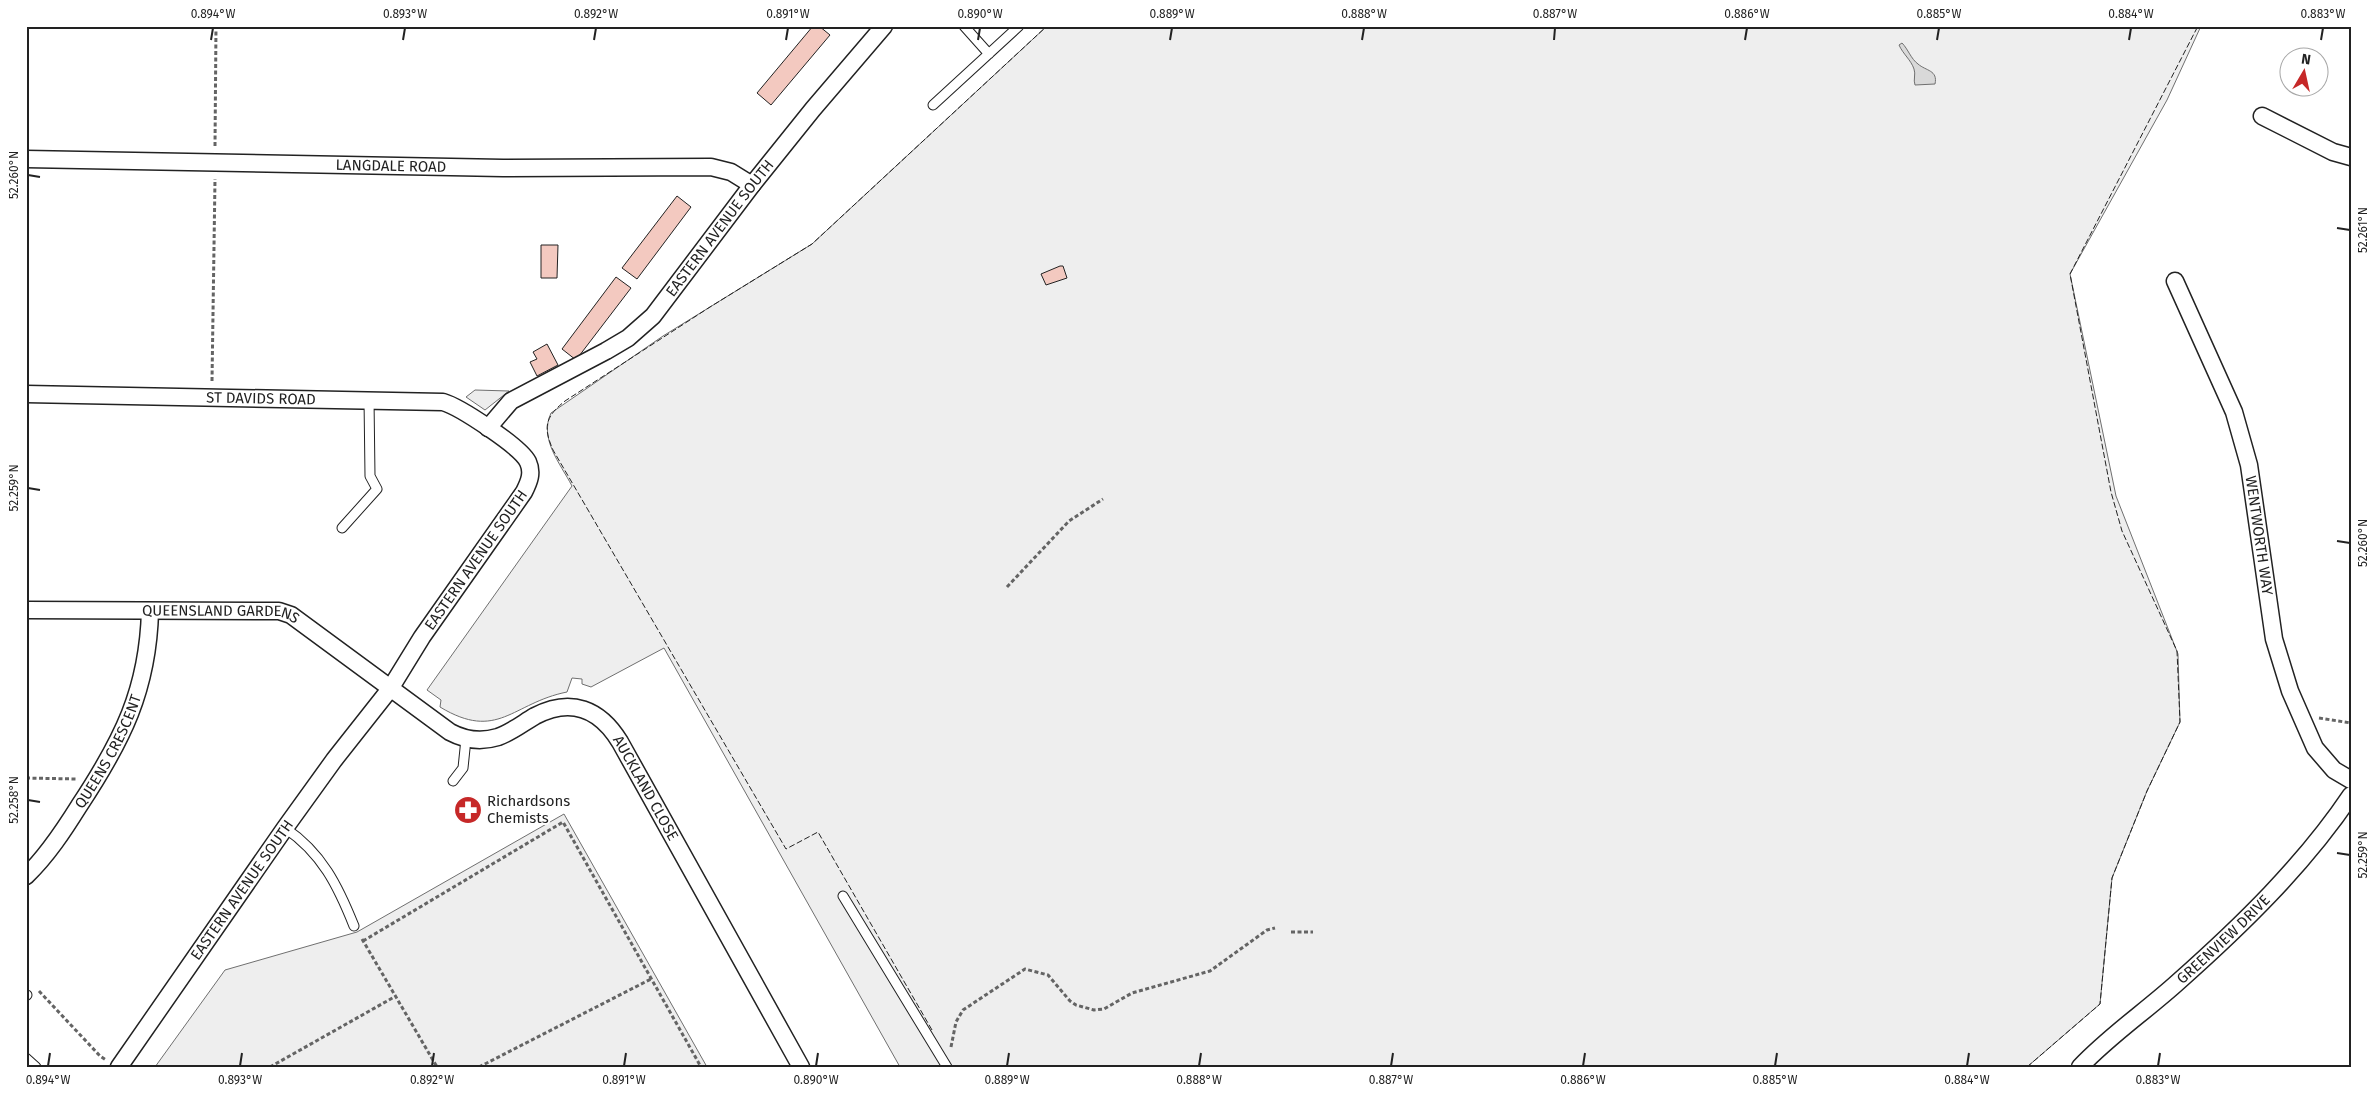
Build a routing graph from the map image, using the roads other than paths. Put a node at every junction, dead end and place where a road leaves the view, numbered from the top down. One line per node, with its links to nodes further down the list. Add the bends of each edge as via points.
1 (884, 26): 9 (street, EASTERN AVENUE SOUTH)
2 (964, 26): 4 (lane)
3 (1019, 26): 4 (lane)
4 (989, 54): 5 (lane)
5 (933, 105)
6 (2262, 116): 7 (street, via 2333,152)
7 (2351, 157)
8 (26, 159): 9 (street, LANGDALE ROAD, via 503,168 711,167 731,172)
9 (752, 185): 13 (street, EASTERN AVENUE SOUTH, via 664,303 628,338 511,401)
10 (2175, 281): 19 (street, WENTWORTH WAY, via 2234,412 2249,465 2274,639 2299,715 2315,748 2334,770)
11 (26, 394): 12 (street, ST DAVIDS ROAD)
12 (369, 400): 13 (street, ST DAVIDS ROAD, via 444,402); 14 (lane, via 370,476 377,490)
13 (488, 428): 17 (street, EASTERN AVENUE SOUTH, via 525,457 530,468 528,482)
14 (342, 528)
15 (26, 610): 16 (street, QUEENSLAND GARDENS)
16 (150, 611): 17 (street, QUEENSLAND GARDENS, via 279,611 291,615); 23 (street, QUEENS CRESCENT, via 149,637 139,692 122,734 67,824)
17 (390, 689): 18 (street, AUCKLAND CLOSE, via 450,732); 22 (street, EASTERN AVENUE SOUTH)
18 (466, 739): 20 (lane, via 463,768); 29 (street, AUCKLAND CLOSE, via 499,737 536,715 560,708 583,709 605,721 620,742)
19 (2351, 780)
20 (453, 781)
21 (2351, 795): 31 (street, GREENVIEW DRIVE, via 2294,869 2178,982)
22 (285, 828): 25 (lane, via 303,840 328,870); 27 (street, EASTERN AVENUE SOUTH)
23 (26, 876)
24 (843, 896): 30 (lane)
25 (354, 926)
26 (26, 1058): 28 (lane)
27 (114, 1064)
28 (36, 1067)
29 (801, 1067)
30 (948, 1067)
31 (2080, 1067)

